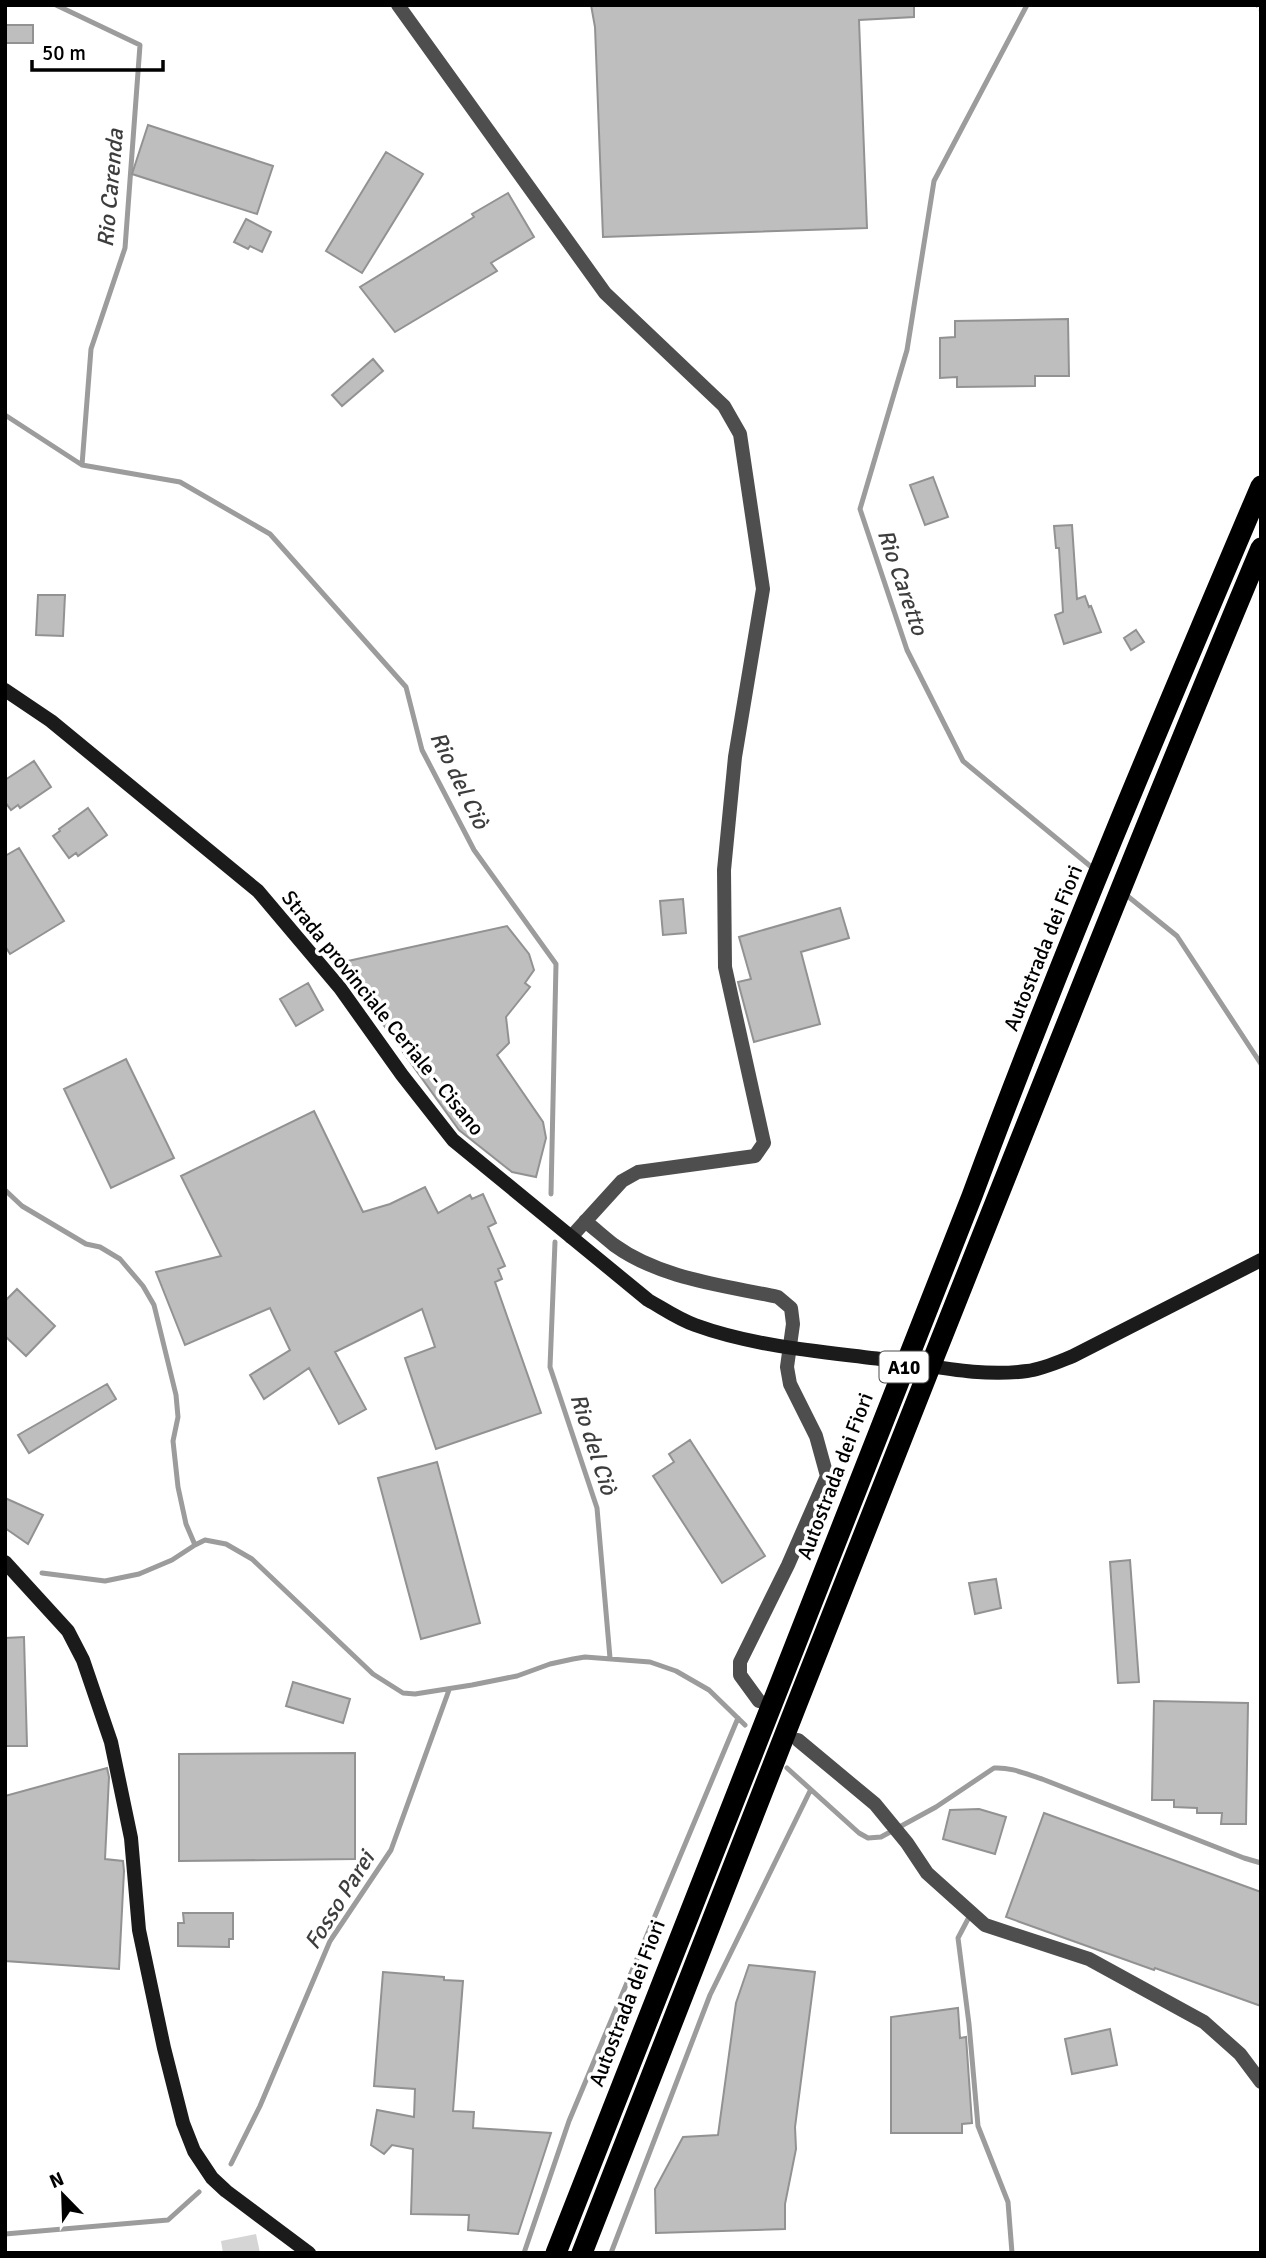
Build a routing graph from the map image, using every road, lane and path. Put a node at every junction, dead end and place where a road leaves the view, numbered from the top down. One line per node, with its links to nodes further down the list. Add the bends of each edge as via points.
1 (398, 5): 7 (street, via 606,293 724,406 740,434 747,473 763,589 735,757 724,870 725,967 764,1143 755,1156 638,1172 622,1181)
2 (1256, 5): 3 (path)
3 (1261, 11)
4 (1261, 486): 15 (highway, Autostrada dei Fiori / A10, via 1014,1084)
5 (1261, 548): 16 (highway, A10, via 994,1205)
6 (5, 690): 8 (main road, Strada provinciale Ceriale - Cisano, via 51,721 258,891 340,988 453,1140)
7 (585, 1221): 8 (street); 11 (street, via 616,1246 657,1267 778,1297 791,1308 790,1384 816,1436 827,1476 740,1662 740,1675)
8 (571, 1237): 9 (main road, Strada provinciale Ceriale - Cisano, via 648,1300 696,1325 753,1341 976,1373 1028,1371 1050,1365)
9 (1261, 1260)
10 (5, 1562): 14 (main road, via 68,1631 83,1660 111,1742 131,1838 139,1930 164,2048 194,2151 226,2192)
11 (760, 1701)
12 (799, 1740): 13 (street, via 875,1804 927,1873 985,1925 1089,1959 1204,2022 1240,2054)
13 (1261, 2082)
14 (309, 2253)
15 (556, 2253)
16 (582, 2253)

